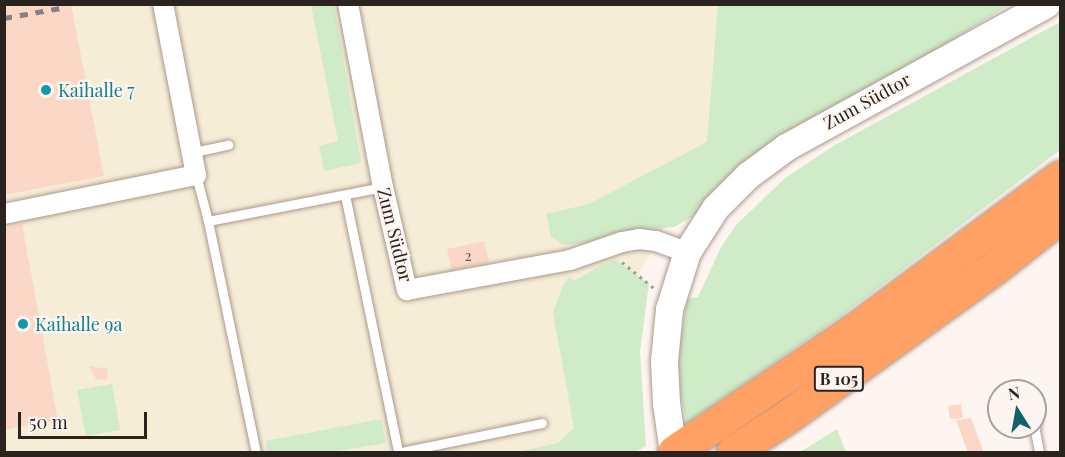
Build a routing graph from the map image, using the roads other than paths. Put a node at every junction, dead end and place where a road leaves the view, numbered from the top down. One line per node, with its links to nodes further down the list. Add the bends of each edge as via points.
1 (163, 4): 5 (street)
2 (348, 4): 8 (street, Zum Südtor)
3 (1046, 4): 13 (street, Zum Südtor, via 786,147 730,191)
4 (228, 145): 5 (lane)
5 (194, 152): 6 (street)
6 (196, 175): 10 (street); 12 (lane)
7 (1060, 177): 17 (highway, B 105, via 853,331)
8 (383, 187): 9 (lane); 13 (street, Zum Südtor, via 408,290 570,260 639,239)
9 (345, 195): 12 (lane); 16 (lane)
10 (4, 214)
11 (1060, 216): 18 (highway, B 105, via 995,267)
12 (208, 222): 15 (lane)
13 (687, 252): 17 (street, Zum Südtor, via 673,294 665,340 666,403)
14 (542, 423): 16 (lane)
15 (256, 453)
16 (399, 453)
17 (674, 453)
18 (733, 453)

